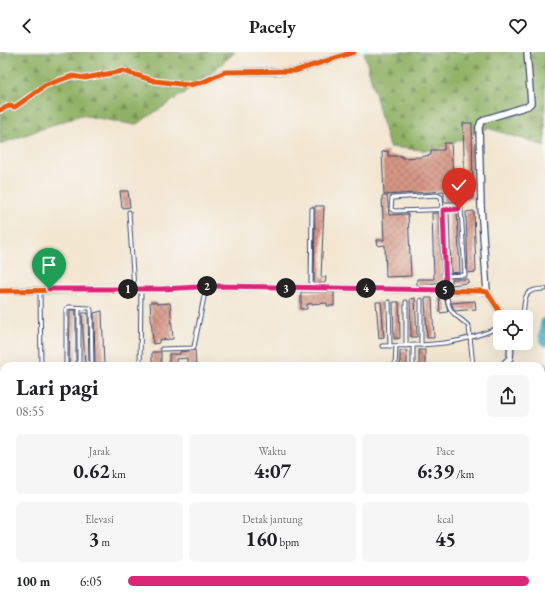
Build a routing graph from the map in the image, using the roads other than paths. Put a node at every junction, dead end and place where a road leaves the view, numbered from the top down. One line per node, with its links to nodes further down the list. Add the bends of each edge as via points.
1 (354, 52): 3 (street, via 295,71 225,72 189,85 155,81 123,71 85,78 72,76 46,85 15,107 9,106)
2 (527, 52): 16 (street, via 531,103 481,122 479,127)
3 (0, 110)
4 (312, 209): 9 (lane)
5 (443, 210): 5 (lane, via 440,195 396,197 391,200 391,209 394,211); 7 (lane); 7 (lane, via 462,211 465,272 464,276)
6 (129, 212): 11 (lane)
7 (446, 276): 14 (lane)
8 (206, 286): 9 (street); 12 (street); 31 (lane, via 194,347)
9 (311, 288): 14 (street)
10 (40, 289): 11 (street); 15 (street); 33 (lane)
11 (134, 289): 12 (street)
12 (141, 289): 37 (lane)
13 (545, 289): 22 (lane, via 528,292)
14 (446, 290): 16 (street); 24 (lane, via 450,309 466,322)
15 (0, 291)
16 (487, 292): 21 (street)
17 (421, 300): 25 (lane)
18 (389, 302): 27 (lane)
19 (406, 302): 29 (lane)
20 (79, 308): 34 (lane, via 66,309); 35 (lane); 36 (lane, via 91,310)
21 (499, 310)
22 (524, 310)
23 (493, 330): 24 (lane)
24 (471, 338): 25 (lane, via 447,344); 40 (lane)
25 (422, 345): 30 (lane)
26 (382, 346): 27 (lane)
27 (390, 346): 28 (lane)
28 (396, 346): 29 (lane); 38 (lane)
29 (406, 346): 30 (lane)
30 (413, 346): 39 (lane)
31 (162, 349)
32 (511, 350): 41 (street, via 510,358)
33 (41, 362)
34 (66, 362)
35 (79, 362)
36 (92, 362)
37 (140, 362)
38 (395, 362)
39 (413, 362)
40 (473, 362)
41 (506, 362)

